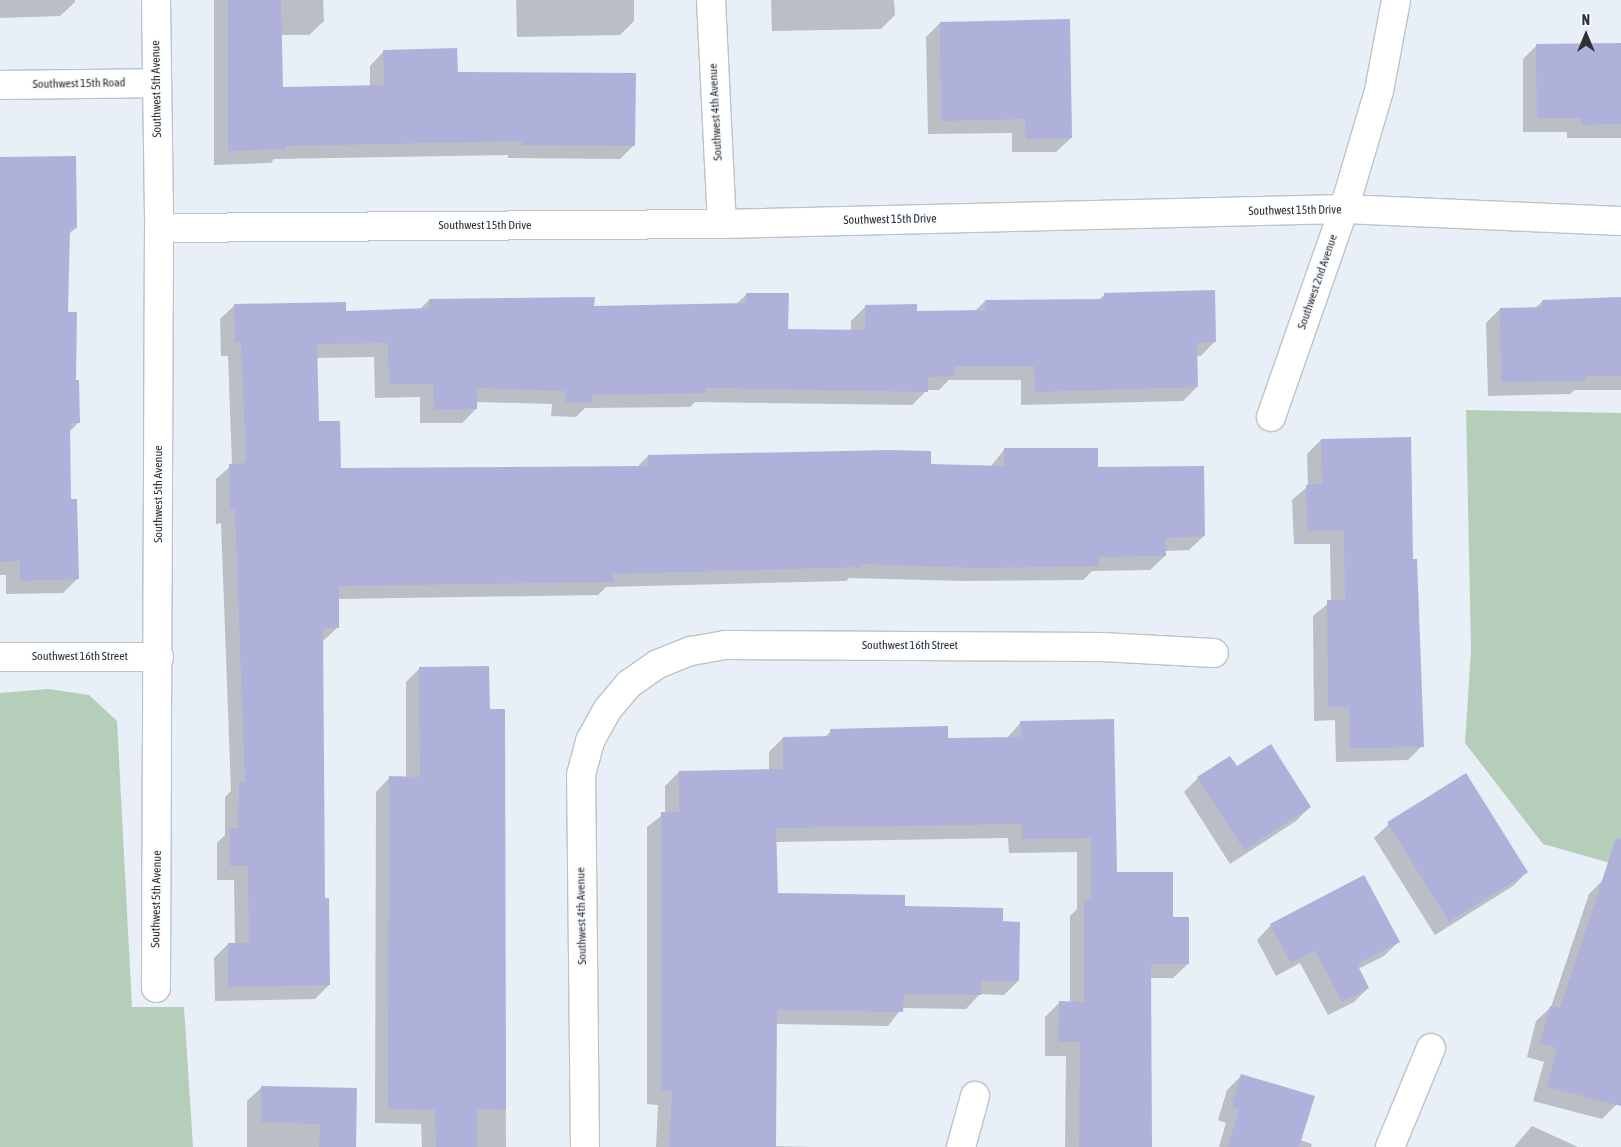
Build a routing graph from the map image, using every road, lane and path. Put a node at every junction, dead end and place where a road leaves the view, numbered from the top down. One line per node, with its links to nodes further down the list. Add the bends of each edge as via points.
1 (156, 0): 4 (street, Southwest 5th Avenue)
2 (711, 0): 8 (street, Southwest 4th Avenue)
3 (1396, 0): 6 (street, Southwest 2nd Avenue, via 1379,91)
4 (157, 82): 5 (street, Southwest 15th Road); 9 (street, Southwest 5th Avenue)
5 (0, 85)
6 (1344, 209): 7 (street, Southwest 15th Drive); 8 (street, Southwest 15th Drive); 10 (street, Southwest 2nd Avenue)
7 (1621, 221)
8 (722, 224): 9 (street, Southwest 15th Drive)
9 (159, 228): 13 (street, Southwest 5th Avenue)
10 (1271, 417)
11 (1214, 654): 14 (street, Southwest 16th Street, via 1102,647 725,645 690,651 658,664)
12 (0, 657): 13 (street, Southwest 16th Street)
13 (159, 657): 15 (street, Southwest 5th Avenue)
14 (620, 695): 18 (street, Southwest 4th Avenue, via 606,710 590,742 581,775)
15 (156, 988)
16 (1431, 1048): 20 (street)
17 (975, 1096): 19 (street)
18 (585, 1147)
19 (961, 1147)
20 (1390, 1147)

